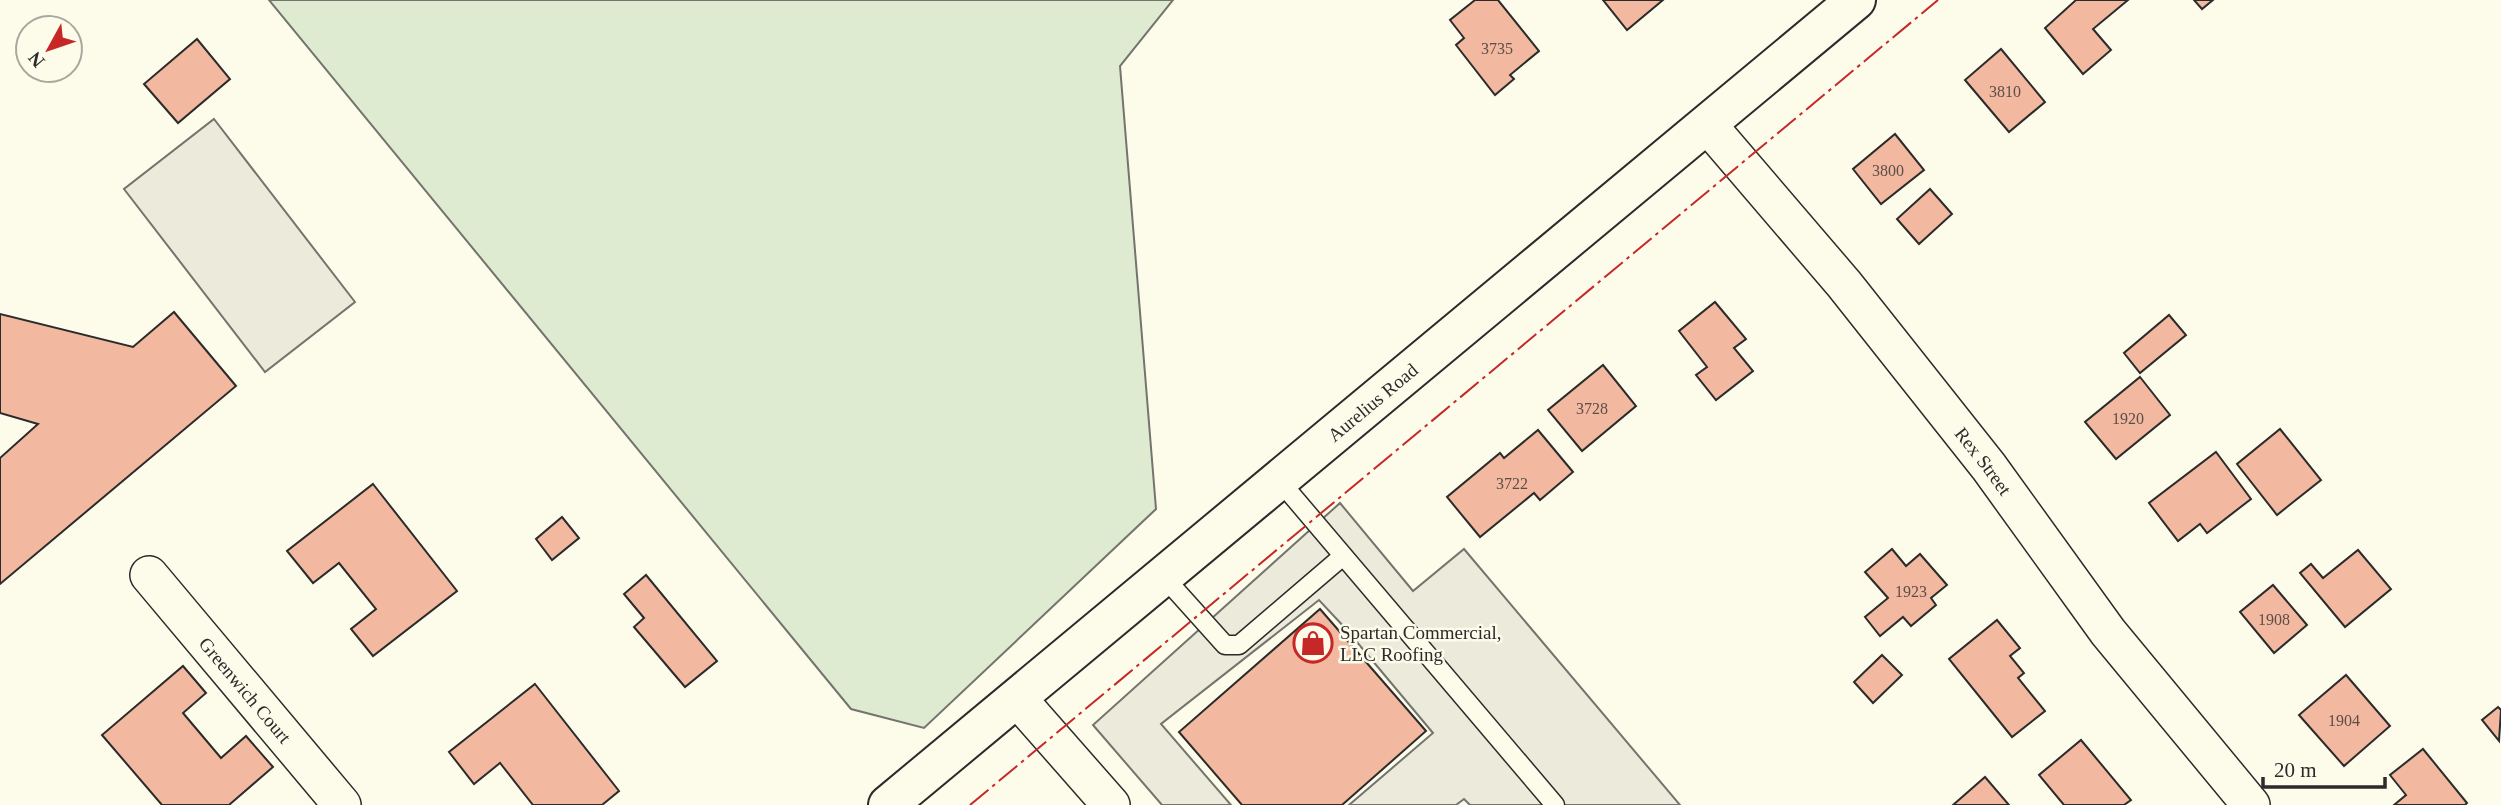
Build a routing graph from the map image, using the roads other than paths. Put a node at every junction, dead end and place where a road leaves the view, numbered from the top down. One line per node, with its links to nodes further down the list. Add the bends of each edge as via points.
1 (1856, 0): 2 (street, Aurelius Road)
2 (1707, 124): 3 (street, Aurelius Road); 12 (street, Rex Street, via 1844,284 1989,467 2108,632)
3 (1279, 480): 4 (lane); 6 (street, Aurelius Road)
4 (1343, 556): 6 (lane, via 1239,645 1225,645); 11 (lane)
5 (149, 575): 8 (street, Greenwich Court)
6 (1163, 576): 7 (street, Aurelius Road)
7 (1017, 698): 9 (street, Aurelius Road); 10 (street)
8 (342, 805)
9 (888, 805)
10 (1111, 805)
11 (1555, 805)
12 (2250, 805)

